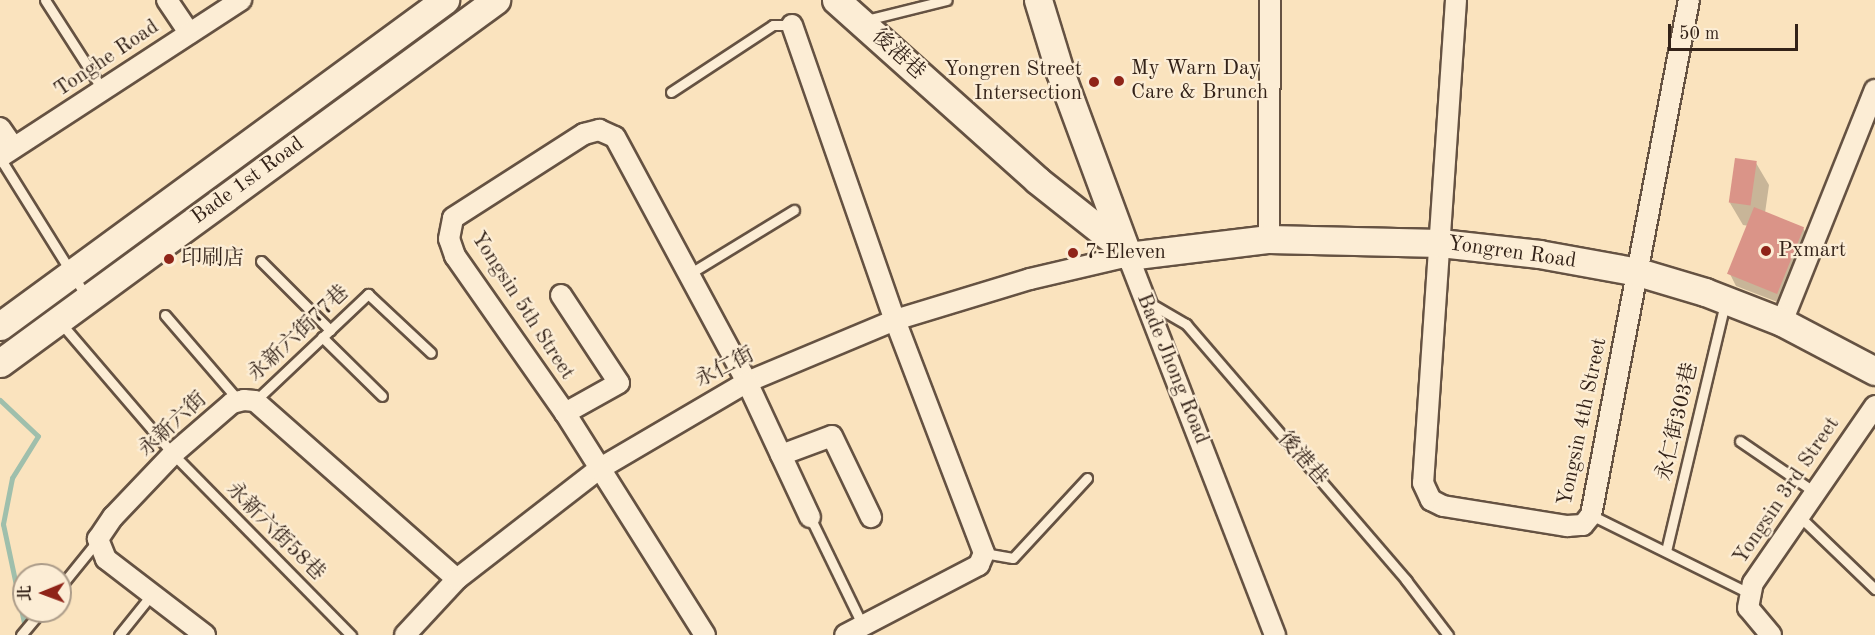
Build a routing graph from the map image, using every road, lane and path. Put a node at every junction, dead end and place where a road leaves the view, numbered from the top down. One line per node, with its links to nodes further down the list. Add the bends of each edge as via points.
1 (45, 0): 16 (lane)
2 (167, 0): 14 (street)
3 (241, 0): 14 (street, Tonghe Road)
4 (445, 0): 26 (street, Bade 1st Road)
5 (496, 0): 29 (street, Bade 1st Road)
6 (836, 0): 12 (street, 後港巷)
7 (1038, 0): 23 (street, Bade Jhong Road)
8 (1270, 0): 21 (street)
9 (1456, 0): 22 (street, Yongsin 4th Street)
10 (1689, 0): 25 (street, Yongsin 4th Street)
11 (941, 1): 12 (lane)
12 (861, 21): 23 (street, 後港巷, via 1037,180)
13 (792, 25): 17 (lane, via 773,25); 34 (street)
14 (189, 33): 16 (street, Tonghe Road)
15 (1875, 90): 35 (street)
16 (104, 92): 19 (street, Tonghe Road)
17 (671, 92)
18 (0, 128): 19 (street)
19 (5, 155): 26 (lane)
20 (794, 210): 27 (lane)
21 (1269, 239): 22 (street, Yongren Road); 23 (street, Yongren Road)
22 (1440, 243): 25 (street, Yongren Road, via 1539,254); 52 (street, Yongsin 4th Street, via 1423,483 1431,500 1443,506 1567,526 1583,525)
23 (1126, 253): 30 (street, Bade Jhong Road); 34 (street, 永仁街)
24 (261, 261): 37 (lane)
25 (1638, 272): 31 (street, Yongren Road); 52 (street, Yongsin 4th Street)
26 (72, 273): 29 (lane); 36 (street, Bade 1st Road)
27 (688, 274): 41 (street, Yongsin 5th Street); 45 (street, Yongsin 5th Street, via 615,136 598,130 584,134 453,218 449,239 455,256)
28 (561, 295): 45 (street, via 619,382)
29 (87, 298): 33 (street, Bade 1st Road)
30 (1141, 298): 70 (street, Bade Jhong Road); 71 (lane, 後港巷, via 1186,324 1406,580)
31 (1726, 300): 35 (street, Yongren Road); 57 (lane, 永仁街303巷)
32 (165, 315): 43 (lane)
33 (57, 320): 39 (street, Bade 1st Road); 47 (lane, 永新六街58巷)
34 (895, 320): 41 (street, 永仁街); 58 (street)
35 (1782, 322): 40 (street, Yongren Road)
36 (0, 326)
37 (326, 334): 38 (lane, 永新六街77巷, via 368,294); 42 (lane); 43 (lane, 永新六街77巷)
38 (431, 353)
39 (0, 363)
40 (1875, 371)
41 (747, 382): 48 (street, Yongsin 5th Street); 49 (street, 永仁街)
42 (382, 396)
43 (247, 401): 47 (street, 永新六街, via 232,403); 60 (street)
44 (1875, 406): 51 (street, Yongsin 3rd Street)
45 (565, 413): 49 (street, Yongsin 5th Street)
46 (1740, 441): 51 (lane)
47 (173, 454): 56 (street, 永新六街, via 113,517); 67 (lane, 永新六街58巷)
48 (781, 455): 54 (street, Yongsin 5th Street); 55 (street, via 832,436)
49 (599, 469): 60 (street, 永仁街); 69 (street, Yongsin 5th Street)
50 (1087, 478): 58 (lane, via 1013,558)
51 (1813, 491): 53 (street, Yongsin 3rd Street)
52 (1591, 515): 57 (lane)
53 (1798, 515): 61 (lane); 62 (street, Yongsin 3rd Street)
54 (810, 517): 64 (lane)
55 (871, 517)
56 (98, 539): 59 (lane); 63 (street, via 106,559)
57 (1666, 551): 62 (lane)
58 (984, 553): 64 (street, via 979,565)
59 (72, 572)
60 (457, 579): 68 (street, 永仁街)
61 (1875, 589)
62 (1749, 592): 72 (street, Yongsin 3rd Street, via 1752,616)
63 (152, 594): 65 (street); 66 (lane)
64 (854, 630)
65 (202, 634)
66 (119, 635)
67 (351, 635)
68 (405, 635)
69 (705, 635)
70 (1275, 635)
71 (1448, 635)
72 (1771, 635)

